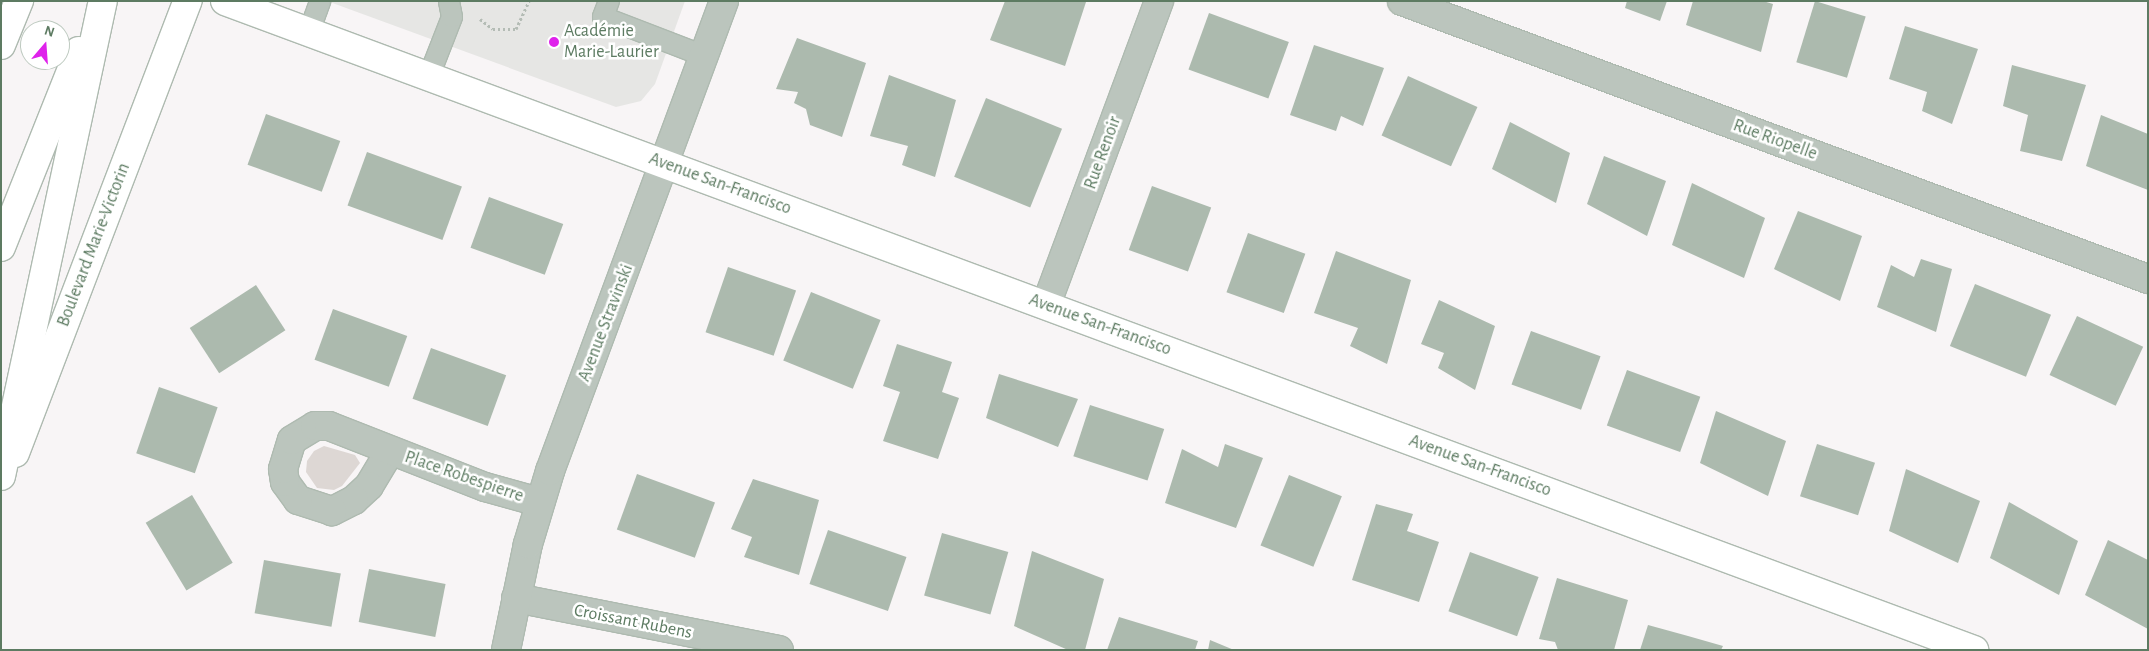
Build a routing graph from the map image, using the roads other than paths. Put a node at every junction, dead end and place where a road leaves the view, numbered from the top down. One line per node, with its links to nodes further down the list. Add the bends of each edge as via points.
1 (19, 1): 13 (main road)
2 (98, 1): 17 (main road)
3 (103, 1): 21 (main road)
4 (188, 1): 22 (main road, Boulevard Marie-Victorin)
5 (226, 1): 12 (main road, Avenue San-Francisco)
6 (320, 1): 12 (lane)
7 (449, 1): 15 (lane, via 452,17)
8 (609, 1): 14 (lane, via 604,17)
9 (724, 1): 14 (street, Avenue Stravinski)
10 (1160, 1): 19 (street, Rue Renoir)
11 (1402, 1): 18 (street, Rue Riopelle)
12 (309, 32): 15 (main road, Avenue San-Francisco)
13 (1, 45)
14 (704, 56): 16 (street, Avenue Stravinski)
15 (429, 76): 16 (main road, Avenue San-Francisco)
16 (665, 164): 19 (main road, Avenue San-Francisco); 23 (street, Avenue Stravinski)
17 (1, 247)
18 (2148, 279)
19 (1046, 305): 27 (main road, Avenue San-Francisco)
20 (390, 452): 23 (street, Place Robespierre, via 485,487)
21 (1, 476)
22 (1, 489)
23 (539, 502): 24 (street, Avenue Stravinski)
24 (516, 598): 25 (street, Avenue Stravinski); 26 (street, Croissant Rubens)
25 (506, 650)
26 (779, 650)
27 (1974, 650)

